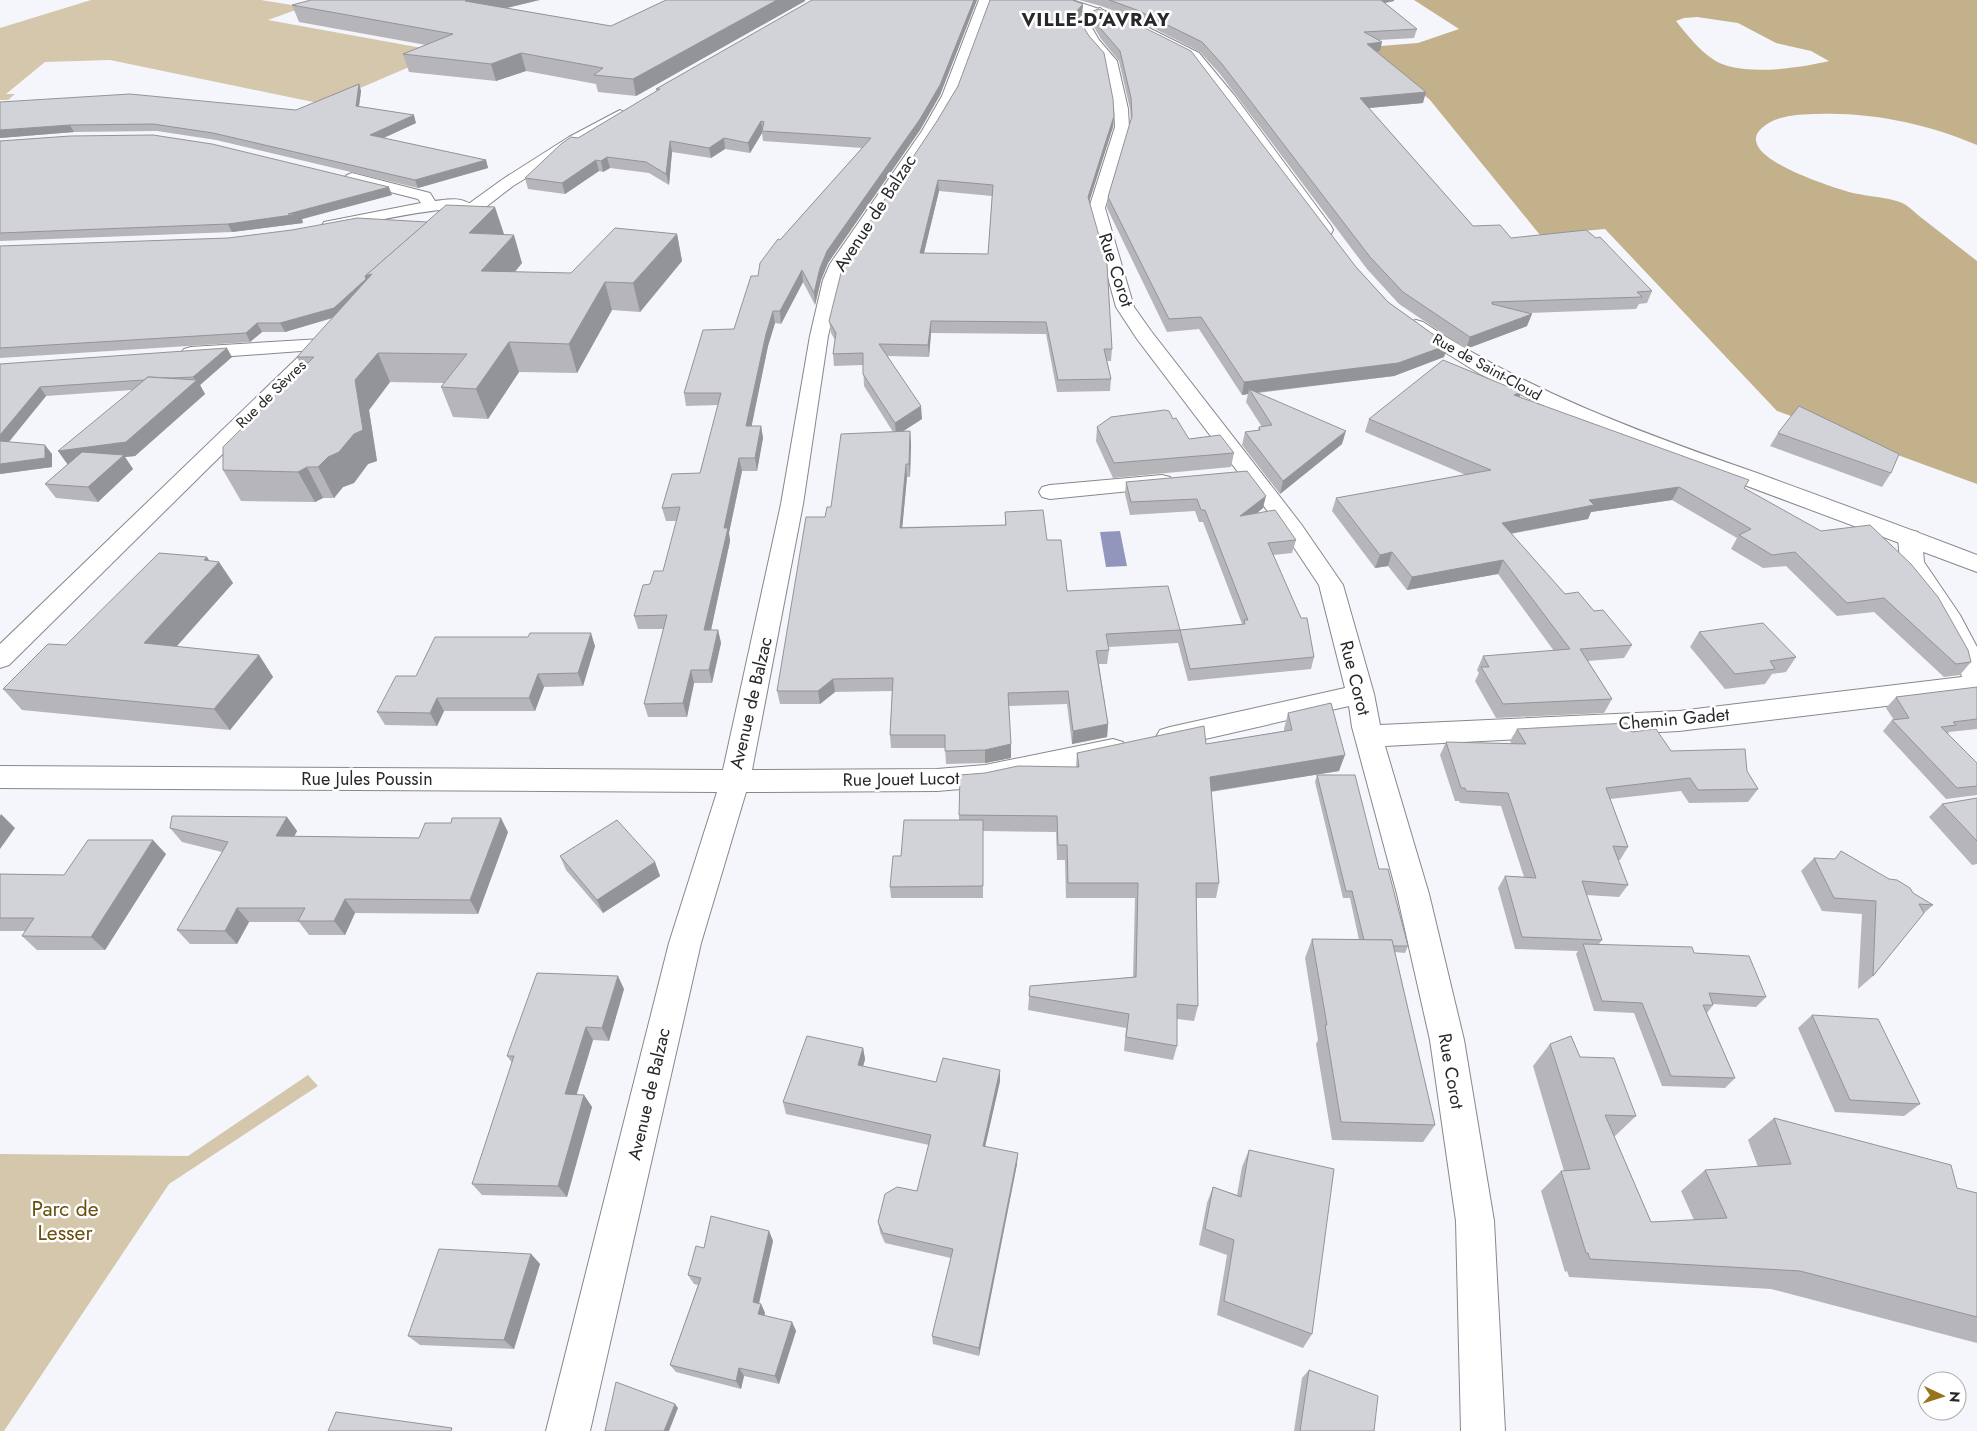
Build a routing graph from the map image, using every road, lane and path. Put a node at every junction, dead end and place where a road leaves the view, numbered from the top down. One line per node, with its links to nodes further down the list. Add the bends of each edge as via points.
1 (985, 0): 25 (street, Avenue de Balzac, via 949,96 839,264 832,280 819,336 770,620)
2 (1060, 0): 3 (street)
3 (1100, 12): 9 (street, via 1195,56); 22 (street, Rue Corot, via 1086,16 1082,21 1094,42 1111,60 1122,127 1097,208 1125,307 1241,475 1293,530 1331,585)
4 (634, 107): 7 (street, via 529,168)
5 (342, 176): 6 (street, via 424,196)
6 (431, 206): 7 (street, via 448,211); 8 (street)
7 (468, 210): 10 (street)
8 (313, 228)
9 (1335, 242)
10 (427, 245)
11 (1400, 314): 17 (street, Rue de Saint-Cloud, via 1449,350 1530,394 1636,437)
12 (342, 325): 13 (street, Rue de Sèvres)
13 (321, 345): 14 (street); 19 (street, Rue de Sèvres)
14 (176, 354)
15 (1184, 480): 16 (street)
16 (1050, 492)
17 (1910, 537): 18 (street, Rue de Saint-Cloud); 20 (street, via 1912,562 1951,621)
18 (1977, 564)
19 (0, 659)
20 (1977, 681)
21 (1977, 685): 23 (street, Chemin Gadet, via 1679,721)
22 (1360, 694): 23 (street, Rue Corot); 25 (street, Rue Jouet Lucot, via 976,777)
23 (1370, 736): 27 (street, Rue Corot, via 1413,894 1447,1040 1475,1221)
24 (0, 776): 25 (street, Rue Jules Poussin)
25 (733, 781): 26 (street, Avenue de Balzac, via 685,943)
26 (568, 1431)
27 (1483, 1431)

